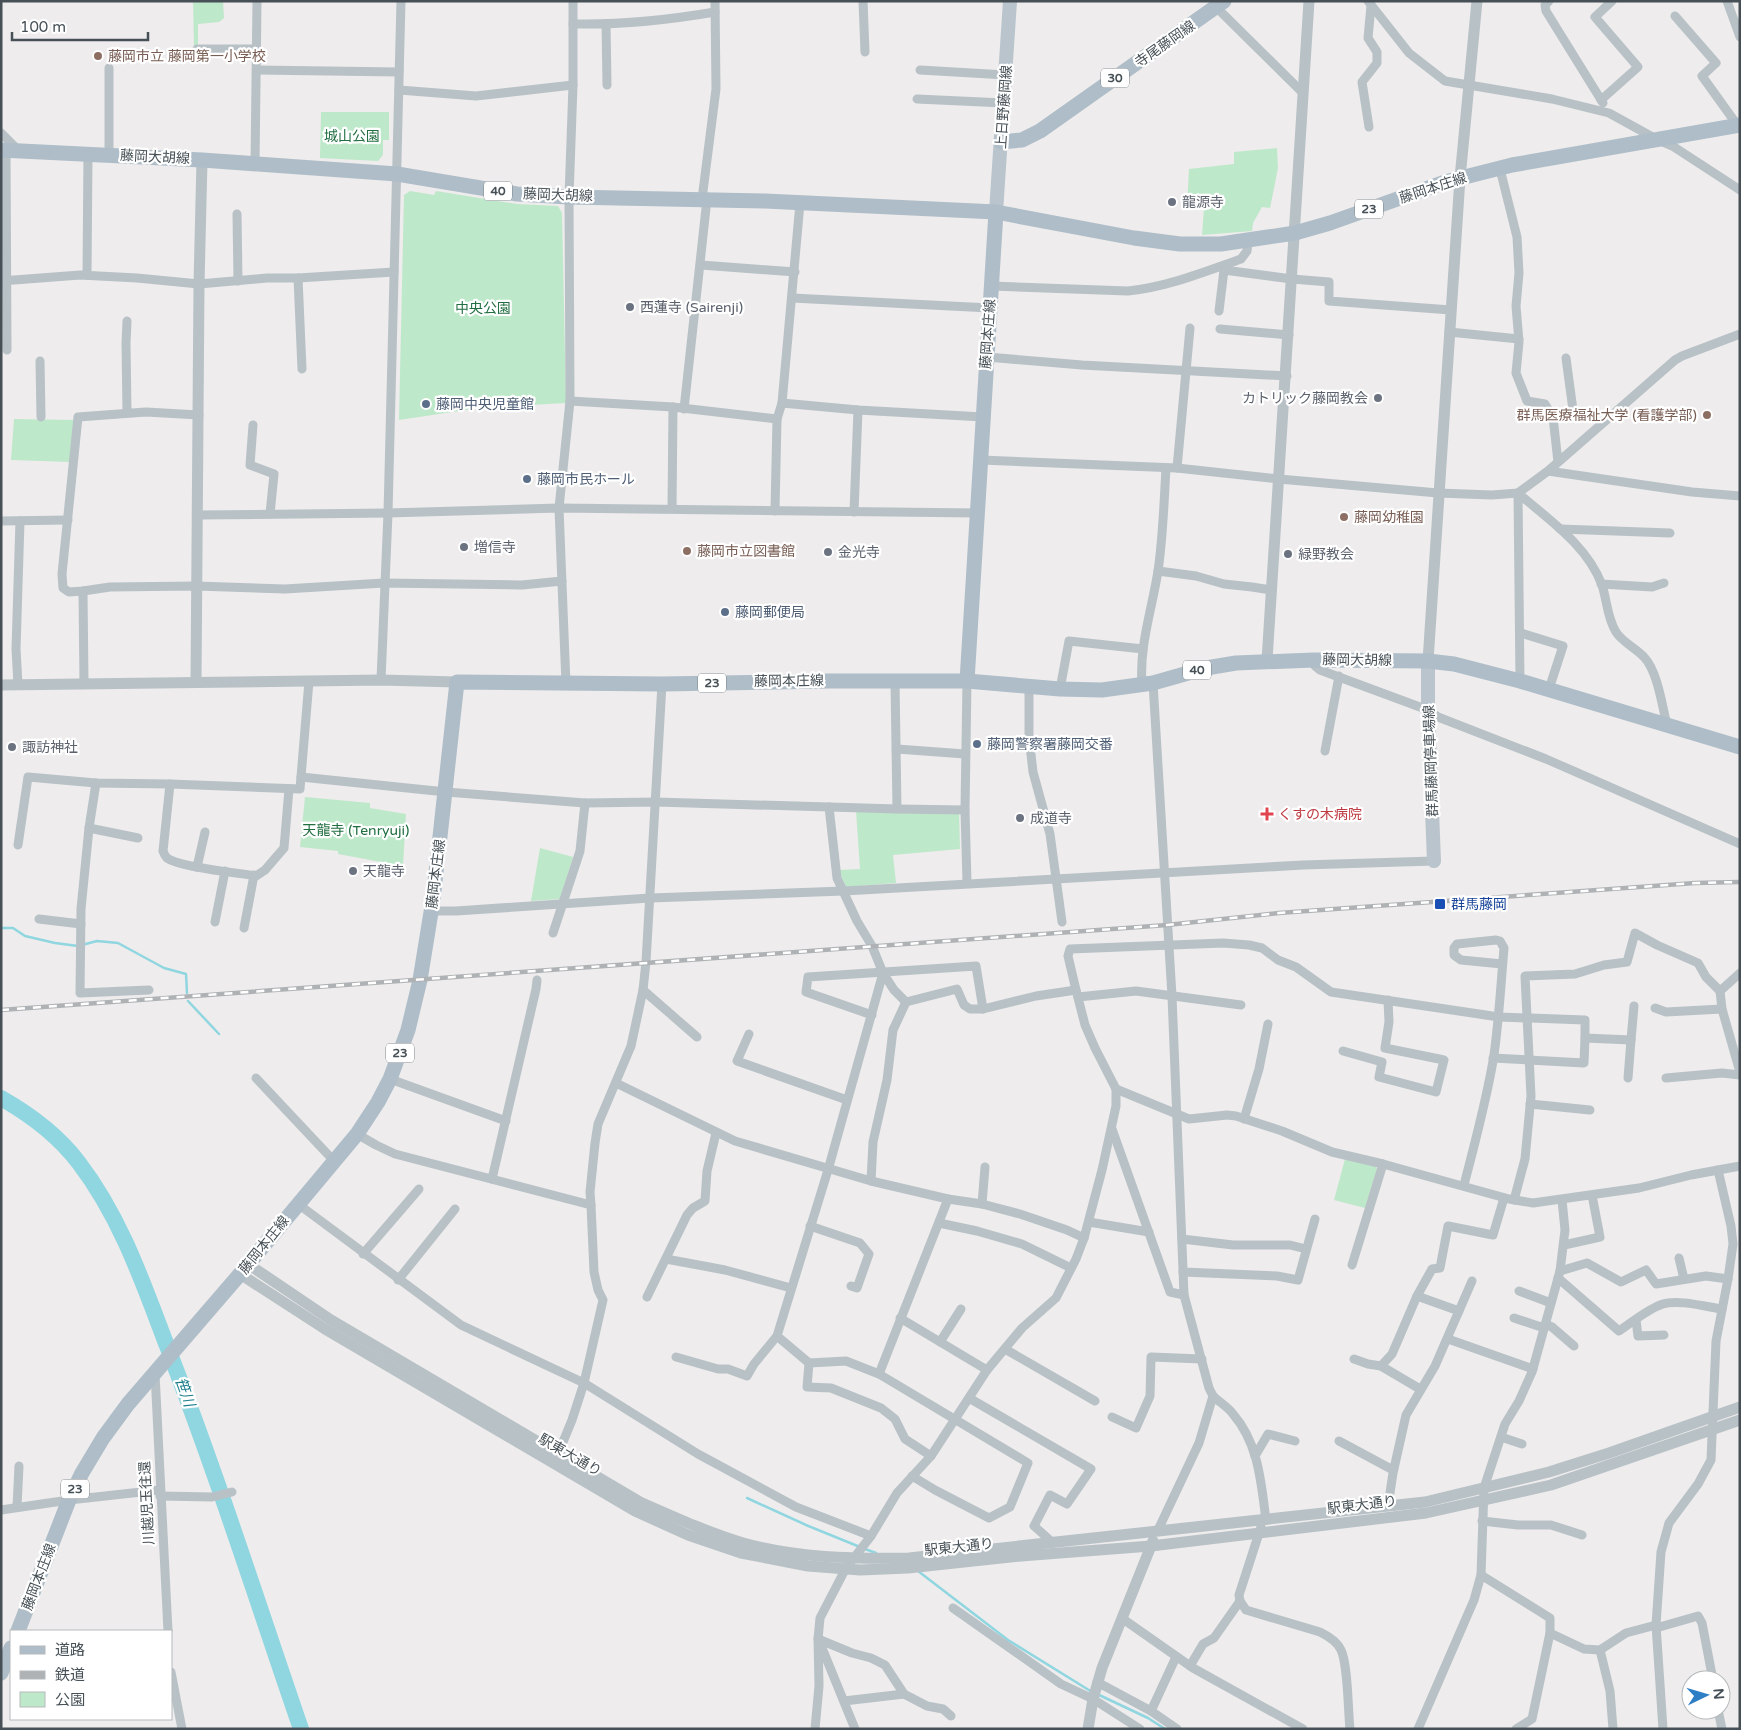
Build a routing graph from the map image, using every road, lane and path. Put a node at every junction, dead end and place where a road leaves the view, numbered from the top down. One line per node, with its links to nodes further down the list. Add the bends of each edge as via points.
1 (257, 1): 19 (street)
2 (401, 1): 25 (street)
3 (573, 1): 16 (street)
4 (715, 1): 14 (street)
5 (863, 1): 21 (street)
6 (1010, 1): 26 (main road, 上日野藤岡線)
7 (1309, 1): 31 (street)
8 (1477, 1): 29 (street)
9 (1549, 1): 33 (street, via 1545,5 1546,11)
10 (1612, 1): 33 (street, via 1595,17 1638,67)
11 (1727, 1): 18 (street)
12 (1369, 3): 29 (street, via 1409,53 1445,81); 37 (street, via 1368,38 1377,52 1377,63 1362,82)
13 (1220, 4): 31 (street); 40 (main road, 寺尾藤岡線 / 30, via 1040,131 1022,140)
14 (715, 12): 17 (street, via 673,20); 51 (street, via 716,90)
15 (1675, 16): 36 (street, via 1716,63 1702,76)
16 (573, 24): 17 (street); 27 (street)
17 (606, 24): 28 (street)
18 (1740, 37)
19 (257, 48): 20 (street); 23 (street)
20 (197, 49)
21 (865, 52)
22 (109, 68): 43 (street)
23 (257, 70): 25 (street); 45 (street)
24 (920, 70): 26 (street)
25 (399, 72): 30 (street)
26 (1006, 75): 34 (main road, 上日野藤岡線)
27 (573, 85): 30 (street, via 476,96); 50 (street)
28 (606, 85)
29 (1469, 86): 35 (street, via 1552,99); 48 (street)
30 (399, 90): 47 (street)
31 (1303, 93): 55 (street)
32 (916, 99): 34 (street)
33 (1601, 100): 35 (street)
34 (1004, 103): 40 (main road, 上日野藤岡線)
35 (1609, 113): 39 (street)
36 (1739, 125): 39 (main road, 藤岡本庄線 / 23)
37 (1369, 126)
38 (1, 133): 41 (street)
39 (1658, 140): 46 (main road, 藤岡本庄線 / 23); 49 (street)
40 (1001, 142): 53 (main road, 上日野藤岡線)
41 (9, 151): 42 (main road, 藤岡大胡線 / 40); 64 (street)
42 (88, 154): 43 (main road, 藤岡大胡線 / 40); 61 (street)
43 (109, 155): 44 (main road, 藤岡大胡線 / 40)
44 (202, 160): 45 (main road, 藤岡大胡線 / 40); 66 (street)
45 (255, 164): 47 (main road, 藤岡大胡線 / 40)
46 (1500, 169): 48 (main road, 藤岡本庄線 / 23); 78 (street, via 1517,237)
47 (397, 174): 50 (main road, 藤岡大胡線 / 40, via 517,194); 59 (street)
48 (1460, 178): 55 (main road, 藤岡本庄線 / 23); 70 (street)
49 (1740, 190)
50 (569, 197): 51 (main road, 藤岡大胡線 / 40); 86 (street)
51 (705, 199): 52 (main road, 藤岡大胡線 / 40); 57 (street)
52 (800, 203): 53 (main road, 藤岡大胡線 / 40); 60 (street)
53 (996, 212): 56 (main road, 藤岡本庄線 / 23, via 1109,234 1171,242 1221,244); 67 (main road, 藤岡本庄線)
54 (238, 214): 65 (street)
55 (1295, 233): 56 (main road, 藤岡本庄線 / 23); 63 (street)
56 (1248, 241): 58 (street, via 1247,251 1241,259)
57 (701, 265): 60 (street); 89 (street)
58 (1223, 268): 63 (street); 67 (street, via 1128,291); 71 (street)
59 (394, 272): 62 (street); 110 (street)
60 (795, 272): 68 (street)
61 (87, 275): 64 (street); 66 (street)
62 (298, 278): 65 (street); 83 (street)
63 (1292, 279): 70 (street, via 1329,282 1329,301); 77 (street)
64 (4, 281): 79 (street)
65 (238, 281): 66 (street)
66 (199, 284): 92 (street)
67 (992, 286): 69 (main road, 藤岡本庄線)
68 (792, 298): 69 (street); 87 (street)
69 (990, 308): 80 (main road, 藤岡本庄線)
70 (1451, 310): 75 (street)
71 (1220, 311)
72 (127, 321): 91 (street)
73 (1190, 328): 84 (street)
74 (1220, 329): 77 (street)
75 (1449, 332): 78 (street); 104 (street)
76 (1740, 334): 99 (street, via 1675,360)
77 (1289, 335): 85 (street)
78 (1518, 339): 95 (street, via 1516,374 1527,401 1545,404)
79 (7, 350)
80 (987, 357): 84 (street); 94 (main road, 藤岡本庄線)
81 (1566, 358): 95 (street, via 1573,410)
82 (40, 361): 93 (street)
83 (302, 369)
84 (1186, 371): 85 (street); 101 (street)
85 (1287, 376): 103 (street)
86 (570, 401): 88 (street); 107 (street)
87 (782, 403): 90 (street); 96 (street)
88 (673, 408): 89 (street); 108 (street)
89 (684, 409): 96 (street)
90 (858, 410): 94 (street); 111 (street)
91 (127, 413): 92 (street); 115 (street, via 78,418)
92 (199, 415): 114 (street)
93 (41, 417)
94 (983, 417): 98 (main road, 藤岡本庄線)
95 (1553, 417): 99 (street)
96 (777, 419): 109 (street)
97 (253, 426): 113 (street, via 250,466 274,474)
98 (980, 460): 100 (street); 112 (main road, 藤岡本庄線)
99 (1558, 462): 102 (street)
100 (1166, 468): 101 (street); 120 (street)
101 (1177, 468): 103 (street)
102 (1548, 471): 105 (street); 106 (street)
103 (1279, 479): 104 (street); 126 (street)
104 (1438, 493): 105 (street); 132 (street)
105 (1518, 493): 118 (street); 128 (street)
106 (1740, 496)
107 (559, 508): 108 (street); 110 (street); 121 (street)
108 (672, 508): 109 (street)
109 (775, 511): 111 (street)
110 (388, 512): 113 (street); 122 (street)
111 (854, 512): 112 (street)
112 (977, 513): 137 (main road, 藤岡本庄線)
113 (270, 514): 114 (street)
114 (197, 515): 125 (street)
115 (68, 520): 117 (street); 127 (street, via 63,588 69,592)
116 (1, 521): 117 (street)
117 (20, 521): 146 (street)
118 (1560, 529): 119 (street); 124 (street, via 1585,552)
119 (1670, 533)
120 (1158, 571): 126 (street); 129 (street)
121 (562, 582): 122 (street, via 522,585); 142 (street)
122 (384, 583): 125 (street, via 285,589); 134 (street)
123 (1664, 583): 124 (street, via 1652,587)
124 (1601, 584): 151 (street, via 1616,634 1644,656 1649,664)
125 (196, 586): 127 (street, via 110,587); 139 (street)
126 (1271, 590): 130 (street)
127 (83, 591): 141 (street)
128 (1521, 632): 138 (street); 149 (street, via 1562,646)
129 (1143, 650): 144 (street, via 1141,671); 148 (street, via 1069,641)
130 (1268, 660): 131 (main road, 藤岡大胡線 / 40); 144 (main road, 藤岡大胡線 / 40, via 1213,666)
131 (1314, 660): 132 (main road, 藤岡大胡線 / 40); 133 (street, via 1320,670)
132 (1428, 661): 138 (main road, 藤岡大胡線 / 40, via 1454,664); 150 (main road, 群馬藤岡停車場線)
133 (1339, 676): 150 (street); 154 (street)
134 (381, 680): 135 (street); 140 (street)
135 (309, 681): 139 (street); 156 (street)
136 (896, 681): 137 (main road, 藤岡本庄線 / 23); 143 (main road, 藤岡本庄線 / 23); 153 (street)
137 (966, 681): 147 (main road, 藤岡大胡線 / 40); 155 (street)
138 (1520, 681): 149 (main road, 藤岡大胡線 / 40)
139 (196, 682): 141 (street)
140 (457, 682): 142 (main road, 藤岡本庄線 / 23); 160 (main road, 藤岡本庄線 / 23)
141 (84, 684): 146 (street)
142 (566, 684): 143 (main road, 藤岡本庄線 / 23)
143 (662, 684): 161 (street)
144 (1148, 684): 148 (main road, 藤岡大胡線 / 40, via 1102,690); 174 (street)
145 (1, 685): 146 (street)
146 (18, 685)
147 (1029, 686): 148 (main road, 藤岡大胡線 / 40); 176 (street, via 1033,772 1050,834)
148 (1060, 689)
149 (1549, 690): 151 (main road, 藤岡大胡線 / 40)
150 (1428, 710): 169 (street); 171 (main road, 群馬藤岡停車場線)
151 (1667, 726): 152 (main road, 藤岡大胡線 / 40)
152 (1740, 747)
153 (897, 749): 155 (street); 164 (street)
154 (1325, 751)
155 (965, 754): 165 (street)
156 (301, 777): 159 (street, via 300,789); 160 (street)
157 (96, 784): 158 (street); 166 (street); 170 (street, via 28,777)
158 (170, 784): 159 (street); 172 (street, via 163,851 174,861)
159 (289, 789): 175 (street, via 284,848 265,870)
160 (446, 792): 162 (street); 181 (main road, 藤岡本庄線 / 23)
161 (656, 802): 162 (street); 163 (street); 179 (street)
162 (585, 803): 180 (street, via 580,851)
163 (829, 808): 164 (street); 178 (street, via 837,878)
164 (897, 809): 165 (street)
165 (965, 810): 177 (street)
166 (89, 828): 168 (street); 185 (street)
167 (205, 832): 172 (street)
168 (138, 838)
169 (1740, 844)
170 (18, 845)
171 (1434, 861): 174 (street)
172 (197, 867): 173 (street)
173 (225, 871): 175 (street); 183 (street)
174 (1165, 873): 176 (street); 188 (street)
175 (254, 876): 186 (street)
176 (1056, 879): 177 (street); 184 (street)
177 (967, 883): 178 (street)
178 (844, 891): 179 (street); 190 (street)
179 (650, 898): 180 (street); 194 (street)
180 (563, 903): 181 (street); 187 (street)
181 (431, 911): 222 (main road, 藤岡本庄線 / 23, via 413,1012)
182 (39, 919): 185 (street)
183 (215, 922)
184 (1062, 922)
185 (81, 924): 193 (street, via 80,993)
186 (244, 928)
187 (553, 933)
188 (1168, 944): 196 (street, via 1070,949 1068,956); 197 (street); 198 (street, via 1223,943 1262,948 1332,992)
189 (1502, 964): 189 (street, via 1461,960 1454,955 1454,948 1457,944 1500,941 1504,948); 206 (street)
190 (883, 973): 199 (street); 204 (street, via 976,966); 205 (street); 205 (street, via 808,977 806,992)
191 (1740, 974): 195 (street)
192 (537, 980): 230 (street)
193 (149, 990)
194 (643, 990): 210 (street); 223 (street, via 631,1046)
195 (1720, 991): 203 (street); 207 (street, via 1698,963 1635,933 1628,962 1575,974 1525,976)
196 (1077, 994): 197 (street, via 1136,991); 204 (street, via 1036,996); 224 (street, via 1094,1048)
197 (1172, 996): 200 (street); 228 (street)
198 (1388, 1000): 206 (street); 213 (street)
199 (906, 1002): 204 (street, via 957,989 964,1005); 241 (street, via 893,1030 887,1080 873,1142)
200 (1241, 1005)
201 (1634, 1006): 212 (street)
202 (1655, 1008): 203 (street, via 1666,1012)
203 (1722, 1009): 218 (street)
204 (982, 1010)
205 (872, 1015): 225 (street)
206 (1499, 1017): 207 (street); 215 (street)
207 (1526, 1018): 211 (street, via 1585,1020); 216 (street)
208 (1268, 1024): 229 (street)
209 (749, 1034): 225 (street, via 737,1061)
210 (697, 1037)
211 (1585, 1038): 212 (street); 216 (street, via 1584,1062)
212 (1631, 1040): 220 (street)
213 (1385, 1048): 217 (street); 217 (street, via 1444,1060 1436,1092 1379,1077)
214 (1343, 1051): 217 (street)
215 (1493, 1058): 216 (street); 242 (street)
216 (1529, 1061): 226 (street)
217 (1382, 1062)
218 (1740, 1073): 221 (street)
219 (256, 1078): 234 (street)
220 (1628, 1078)
221 (1666, 1078)
222 (390, 1079): 230 (street); 233 (main road, 藤岡本庄線 / 23)
223 (616, 1083): 232 (street); 251 (street, via 598,1124)
224 (1116, 1089): 228 (street); 231 (street)
225 (847, 1100): 238 (street)
226 (1530, 1104): 227 (street); 247 (street, via 1525,1158)
227 (1590, 1110)
228 (1176, 1113): 229 (street, via 1189,1119 1227,1114); 259 (street)
229 (1244, 1119): 235 (street, via 1332,1152)
230 (506, 1121): 240 (street)
231 (1111, 1128): 254 (street); 257 (street)
232 (716, 1133): 238 (street, via 735,1142); 264 (street, via 707,1171 706,1201 687,1215)
233 (357, 1134): 234 (main road, 藤岡本庄線 / 23); 240 (street, via 395,1154)
234 (334, 1161): 249 (main road, 藤岡本庄線 / 23)
235 (1383, 1164): 242 (street); 265 (street)
236 (985, 1166): 250 (street)
237 (1740, 1166): 239 (street)
238 (828, 1170): 241 (street); 256 (street)
239 (1718, 1170): 244 (street); 271 (street, via 1733,1244)
240 (492, 1179): 251 (street)
241 (871, 1181): 246 (street)
242 (1464, 1185): 245 (street)
243 (419, 1189): 262 (street)
244 (1592, 1196): 248 (street); 260 (street, via 1600,1237)
245 (1504, 1198): 247 (street); 278 (street, via 1493,1235 1448,1226 1440,1268 1432,1269)
246 (948, 1199): 250 (street); 255 (street)
247 (1514, 1200): 248 (street, via 1534,1203)
248 (1562, 1200): 260 (street)
249 (298, 1204): 262 (street); 267 (main road, 藤岡本庄線 / 23)
250 (982, 1204): 258 (street, via 1020,1214)
251 (591, 1205): 303 (street, via 594,1272 603,1300)
252 (455, 1209): 272 (street)
253 (1315, 1218): 261 (street)
254 (1089, 1222): 257 (street); 258 (street)
255 (939, 1223): 266 (street, via 1022,1244); 284 (street)
256 (810, 1226): 274 (street, via 860,1244 869,1254 857,1288); 275 (street)
257 (1149, 1232): 277 (street, via 1170,1292)
258 (1084, 1238): 266 (street)
259 (1182, 1239): 261 (street, via 1290,1245); 268 (street)
260 (1564, 1244): 269 (street)
261 (1306, 1249): 268 (street, via 1298,1280 1278,1276)
262 (363, 1254): 272 (street)
263 (1679, 1258): 270 (street)
264 (666, 1259): 275 (street, via 726,1270); 279 (street)
265 (1352, 1264)
266 (1071, 1268): 293 (street, via 1056,1298 1022,1328)
267 (244, 1269): 299 (main road, 藤岡本庄線 / 23); 317 (street, 駅東大通り); 340 (street, 駅東大通り, via 333,1334 635,1511 688,1536 741,1553 808,1566)
268 (1183, 1272): 277 (street)
269 (1559, 1274): 270 (street, via 1587,1262 1621,1282 1646,1270 1656,1284); 280 (street); 286 (street, via 1619,1331)
270 (1684, 1279): 271 (street, via 1706,1276)
271 (1728, 1279): 282 (street)
272 (398, 1280): 303 (street, via 461,1326)
273 (1472, 1281): 283 (street)
274 (851, 1286)
275 (791, 1288): 288 (street)
276 (1519, 1291): 280 (street)
277 (1184, 1295): 295 (street)
278 (1417, 1296): 283 (street); 298 (street, via 1392,1354)
279 (647, 1297)
280 (1551, 1303): 287 (street)
281 (961, 1309): 291 (street)
282 (1722, 1309): 286 (street, via 1665,1303); 312 (street, via 1716,1341)
283 (1459, 1311): 290 (street)
284 (900, 1318): 291 (street); 302 (street)
285 (1514, 1318): 287 (street)
286 (1636, 1320): 289 (street, via 1638,1336)
287 (1545, 1326): 292 (street, via 1552,1327); 300 (street)
288 (777, 1336): 294 (street, via 747,1376); 297 (street)
289 (1664, 1336)
290 (1448, 1339): 300 (street); 304 (street)
291 (940, 1342): 301 (street)
292 (1574, 1346)
293 (1005, 1350): 301 (street); 307 (street)
294 (676, 1357)
295 (1202, 1359): 305 (street); 309 (street, via 1151,1357 1150,1396 1136,1428)
296 (1354, 1359): 298 (street)
297 (809, 1363): 302 (street, via 846,1361); 318 (street, via 807,1387 831,1388 881,1408 895,1419 905,1439)
298 (1381, 1366): 304 (street)
299 (159, 1369): 325 (street, 川越児玉往還); 326 (main road, 藤岡本庄線 / 23, via 103,1438)
300 (1533, 1369): 313 (street)
301 (987, 1370): 306 (street)
302 (879, 1374): 310 (street)
303 (584, 1383): 317 (street); 336 (street, via 698,1454 788,1502)
304 (1420, 1389): 321 (street, via 1406,1415)
305 (1213, 1396): 319 (street, via 1233,1414 1252,1444); 333 (street, via 1199,1443)
306 (969, 1398): 310 (street); 337 (street, via 1091,1469 1067,1504 1050,1495 1034,1526)
307 (1095, 1401)
308 (1740, 1407): 312 (street, 駅東大通り)
309 (1112, 1417)
310 (956, 1418): 318 (street); 322 (street, via 1028,1463 1010,1507 988,1518)
311 (1740, 1420): 312 (street, 駅東大通り)
312 (1713, 1423): 323 (street, 駅東大通り); 327 (street, 駅東大通り, via 1551,1485); 345 (street, via 1711,1460 1669,1523 1661,1552)
313 (1501, 1437): 316 (street); 323 (street)
314 (1295, 1441): 319 (street, via 1268,1434)
315 (1339, 1441): 321 (street)
316 (1522, 1444)
317 (558, 1454): 339 (street, 駅東大通り, via 640,1502 701,1528 753,1545 810,1555)
318 (931, 1456): 322 (street)
319 (1255, 1456): 331 (street)
320 (19, 1466): 329 (street)
321 (1393, 1470): 328 (street)
322 (912, 1476): 336 (street, via 897,1493)
323 (1484, 1488): 327 (street); 328 (street, 駅東大通り, via 1425,1502)
324 (232, 1492): 325 (street, via 212,1497)
325 (160, 1493): 326 (street); 347 (street, 川越児玉往還)
326 (69, 1500): 329 (street); 346 (main road, 藤岡本庄線 / 23)
327 (1484, 1501): 332 (street); 334 (street, 駅東大通り, via 1426,1513)
328 (1388, 1506): 331 (street, 駅東大通り)
329 (16, 1507): 330 (street)
330 (1, 1510)
331 (1265, 1520): 333 (street, 駅東大通り); 334 (street)
332 (1482, 1521): 335 (street, via 1551,1525); 341 (street)
333 (1158, 1530): 337 (street, 駅東大通り); 338 (street)
334 (1259, 1533): 338 (street, 駅東大通り); 342 (street, via 1239,1594)
335 (1582, 1535)
336 (871, 1536): 339 (street)
337 (1052, 1542): 339 (street, 駅東大通り, via 909,1558)
338 (1151, 1546): 340 (street, 駅東大通り, via 908,1568); 344 (street)
339 (854, 1558): 340 (street)
340 (846, 1568): 349 (street, via 820,1618)
341 (1481, 1575): 348 (street, via 1550,1618); 371 (street, via 1474,1600)
342 (1240, 1601): 353 (street); 370 (street, via 1246,1610 1331,1637 1341,1650 1345,1669)
343 (953, 1608): 359 (street, via 1061,1684)
344 (1123, 1619): 352 (street); 356 (street)
345 (1656, 1626): 350 (street, via 1626,1633); 355 (street, via 1698,1616 1702,1622); 374 (street)
346 (18, 1630)
347 (168, 1630)
348 (1550, 1633): 350 (street, via 1584,1649); 372 (street, via 1532,1719)
349 (818, 1638): 358 (street, via 885,1665); 360 (street); 364 (street, via 819,1686)
350 (1600, 1650): 373 (street, via 1610,1691)
351 (10, 1652): 354 (main road)
352 (1176, 1656): 353 (street); 361 (street)
353 (1190, 1666): 369 (street)
354 (5, 1670)
355 (1710, 1670)
356 (1096, 1684): 359 (street); 361 (street)
357 (172, 1688): 363 (street)
358 (904, 1694): 360 (street); 362 (street, via 927,1706 943,1709)
359 (1092, 1699): 366 (street); 367 (street)
360 (844, 1702): 365 (street)
361 (1151, 1711): 368 (street)
362 (952, 1716)
363 (182, 1729)
364 (815, 1729)
365 (855, 1729)
366 (1088, 1729)
367 (1140, 1729)
368 (1177, 1729)
369 (1303, 1729)
370 (1350, 1729)
371 (1418, 1729)
372 (1516, 1729)
373 (1613, 1729)
374 (1663, 1729)

